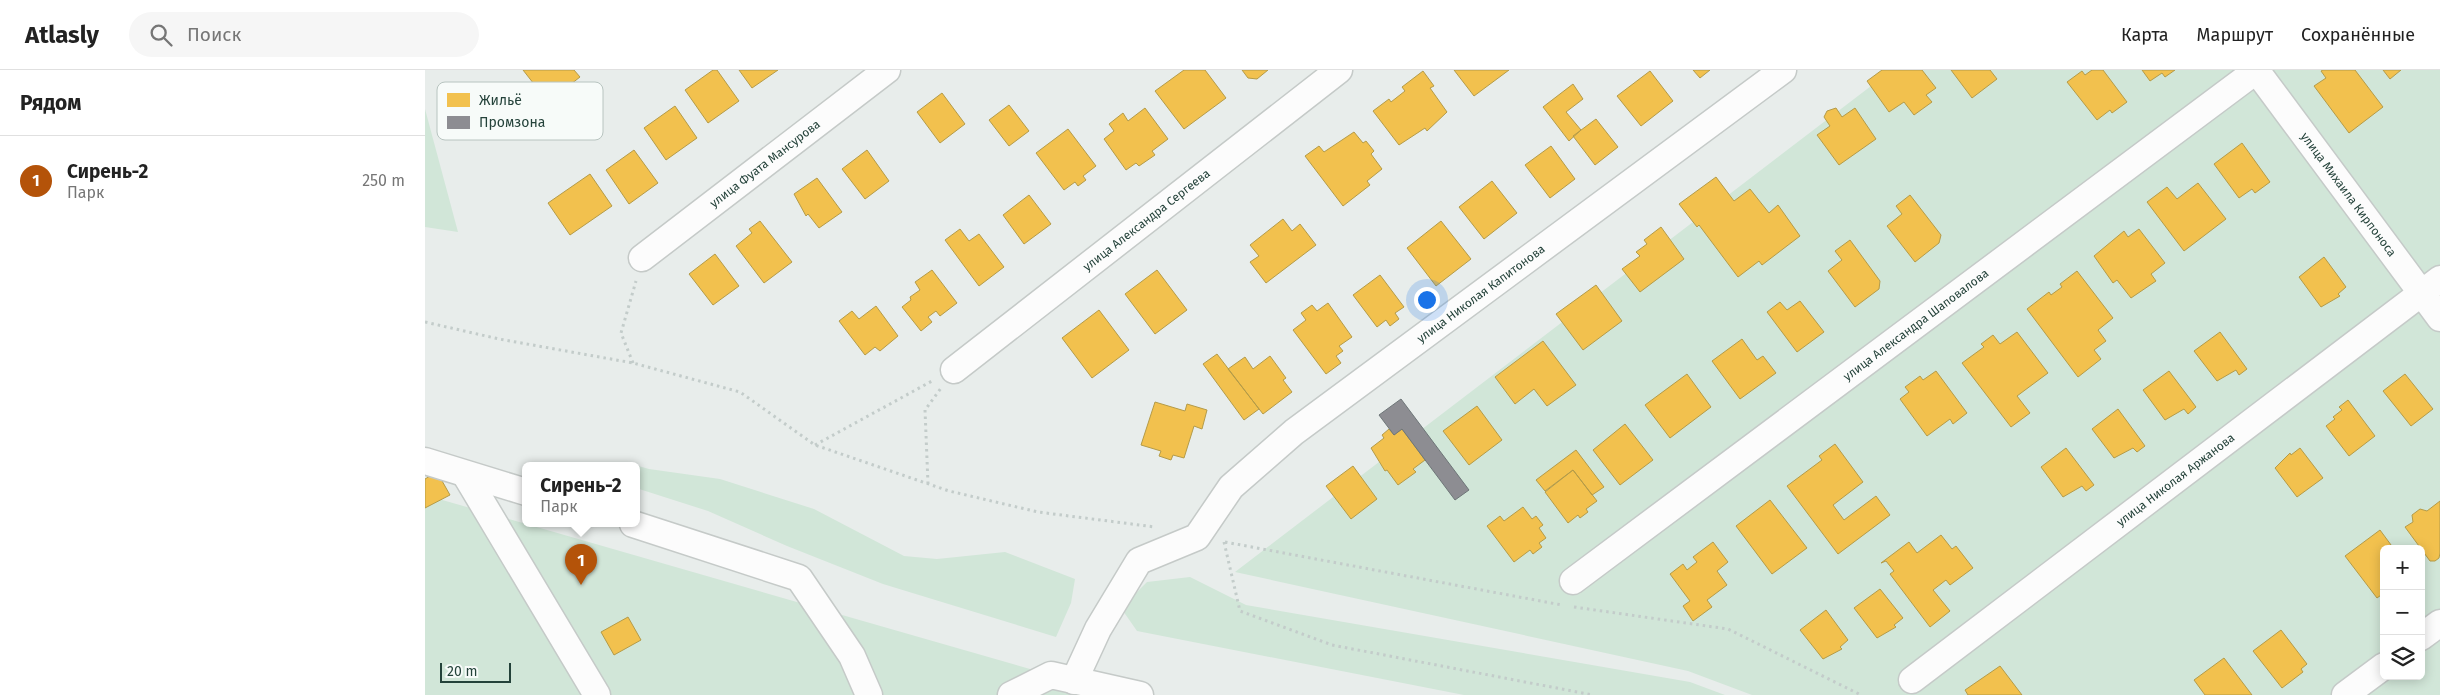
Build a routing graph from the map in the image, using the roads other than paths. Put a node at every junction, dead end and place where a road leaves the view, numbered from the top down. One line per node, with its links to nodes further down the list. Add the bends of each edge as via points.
1 (887, 70): 5 (street, улица Фуата Мансурова)
2 (1339, 70): 8 (street, улица Александра Сергеева)
3 (1783, 70): 18 (street, улица Николая Капитонова, via 1295,432 1231,487 1197,537 1139,561 1098,629)
4 (2257, 70): 6 (street, улица Михаила Кирпоноса); 13 (street, улица Александра Шаповалова)
5 (642, 258)
6 (2431, 286): 7 (street, улица Михаила Кирпоноса); 17 (street, улица Николая Аржанова)
7 (2440, 318)
8 (955, 370)
9 (425, 461): 10 (street)
10 (465, 474): 11 (street); 19 (street)
11 (522, 491)
12 (640, 526): 20 (street, via 799,578 852,656)
13 (1573, 580)
14 (2440, 623): 15 (street)
15 (2424, 635)
16 (2380, 669): 23 (street)
17 (1912, 680)
18 (1074, 681): 21 (street, via 1051,676); 22 (street)
19 (597, 695)
20 (869, 695)
21 (1011, 695)
22 (1140, 695)
23 (2345, 695)

